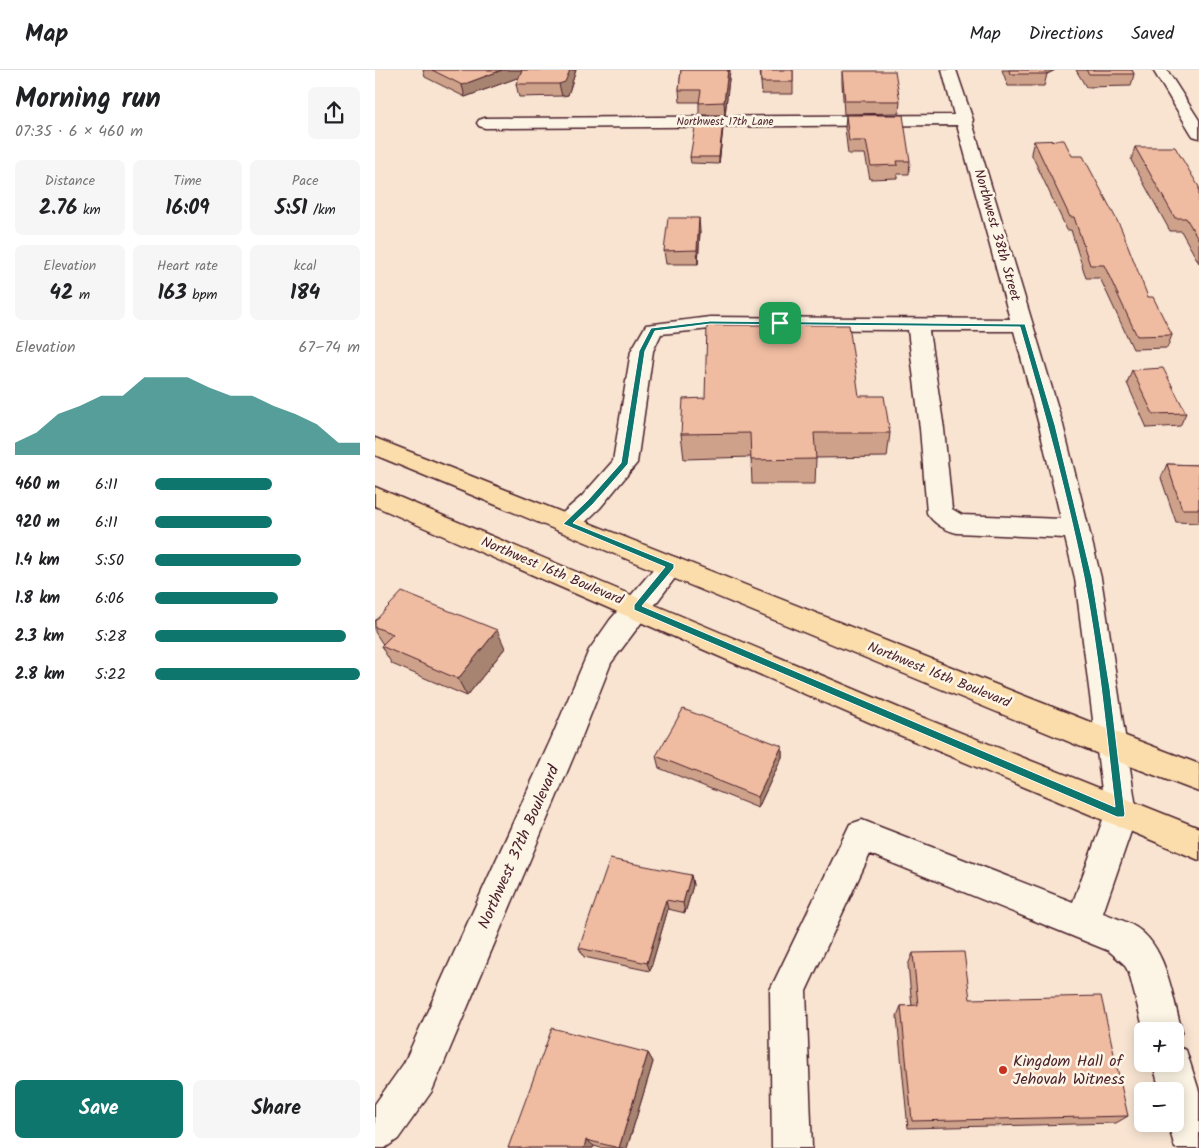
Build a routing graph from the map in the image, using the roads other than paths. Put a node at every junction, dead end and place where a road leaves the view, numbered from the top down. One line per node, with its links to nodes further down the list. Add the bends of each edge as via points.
1 (949, 70): 3 (street, Northwest 38th Street)
2 (1160, 70): 5 (street)
3 (965, 120): 4 (street, Northwest 17th Lane); 7 (street, Northwest 38th Street)
4 (485, 123)
5 (1199, 133)
6 (918, 324): 7 (street); 10 (street, via 710,323 653,330 642,351 625,464); 11 (street, via 940,514 957,524)
7 (1023, 325): 11 (street, Northwest 38th Street)
8 (375, 446): 10 (main road, Northwest 16th Boulevard)
9 (375, 496): 13 (main road, Northwest 16th Boulevard)
10 (567, 524): 12 (main road, Northwest 16th Boulevard)
11 (1077, 529): 14 (street, Northwest 38th Street, via 1088,578)
12 (671, 566): 13 (street, Northwest 37th Boulevard); 14 (main road, Northwest 16th Boulevard)
13 (637, 608): 16 (main road, Northwest 16th Boulevard); 21 (street, Northwest 37th Boulevard, via 599,658 418,1077 384,1125)
14 (1112, 745): 15 (main road, Northwest 16th Boulevard); 16 (street, Northwest 38th Street)
15 (1199, 778)
16 (1121, 814): 17 (main road, Northwest 16th Boulevard); 18 (street)
17 (1199, 844)
18 (1083, 922): 19 (street, via 1121,938 1137,952 1146,966); 22 (street, via 862,835 788,990)
19 (1161, 1022)
20 (1174, 1072): 23 (street)
21 (375, 1132)
22 (792, 1148)
23 (1195, 1148)

